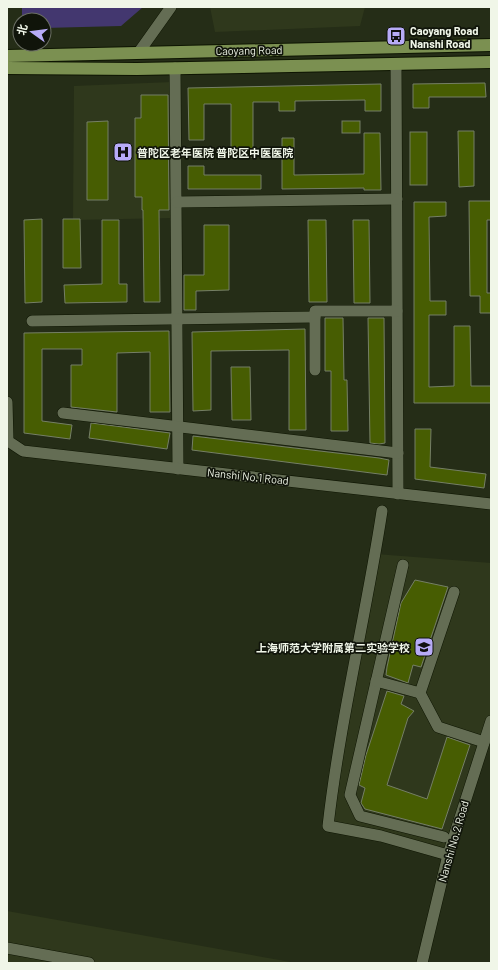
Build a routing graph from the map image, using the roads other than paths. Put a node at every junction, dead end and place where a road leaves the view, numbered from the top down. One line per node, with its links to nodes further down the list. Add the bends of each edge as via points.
1 (171, 7): 3 (street)
2 (491, 45): 3 (main road, Caoyang Road)
3 (140, 52): 4 (main road, Caoyang Road)
4 (7, 56)
5 (491, 62): 6 (main road, Caoyang Road)
6 (396, 64): 8 (main road, Caoyang Road); 9 (street)
7 (7, 68): 8 (main road, Caoyang Road)
8 (175, 68): 10 (street)
9 (397, 199): 10 (street); 11 (street)
10 (177, 202): 13 (street)
11 (397, 311): 12 (street, via 315,311); 20 (street)
12 (315, 317): 13 (street); 15 (street)
13 (177, 319): 14 (street); 18 (street)
14 (32, 320)
15 (315, 370)
16 (7, 402): 19 (street)
17 (63, 413): 18 (street)
18 (178, 427): 20 (street); 21 (street)
19 (8, 441): 21 (street, Nanshi No.1 Road, via 23,451)
20 (398, 453): 22 (street)
21 (178, 469): 22 (street, Nanshi No.1 Road)
22 (398, 494): 23 (street, Nanshi No.1 Road)
23 (491, 504)
24 (382, 511): 32 (street, via 337,750 328,826 396,840)
25 (404, 564): 27 (street)
26 (454, 592): 28 (street)
27 (376, 681): 28 (street); 31 (street, via 350,795 360,816)
28 (420, 693): 30 (street, via 438,727)
29 (491, 721): 30 (street, Nanshi No.2 Road)
30 (484, 742): 32 (street, Nanshi No.2 Road)
31 (444, 837)
32 (448, 855): 35 (street, Nanshi No.2 Road)
33 (7, 948): 34 (street)
34 (89, 963)
35 (422, 963)

